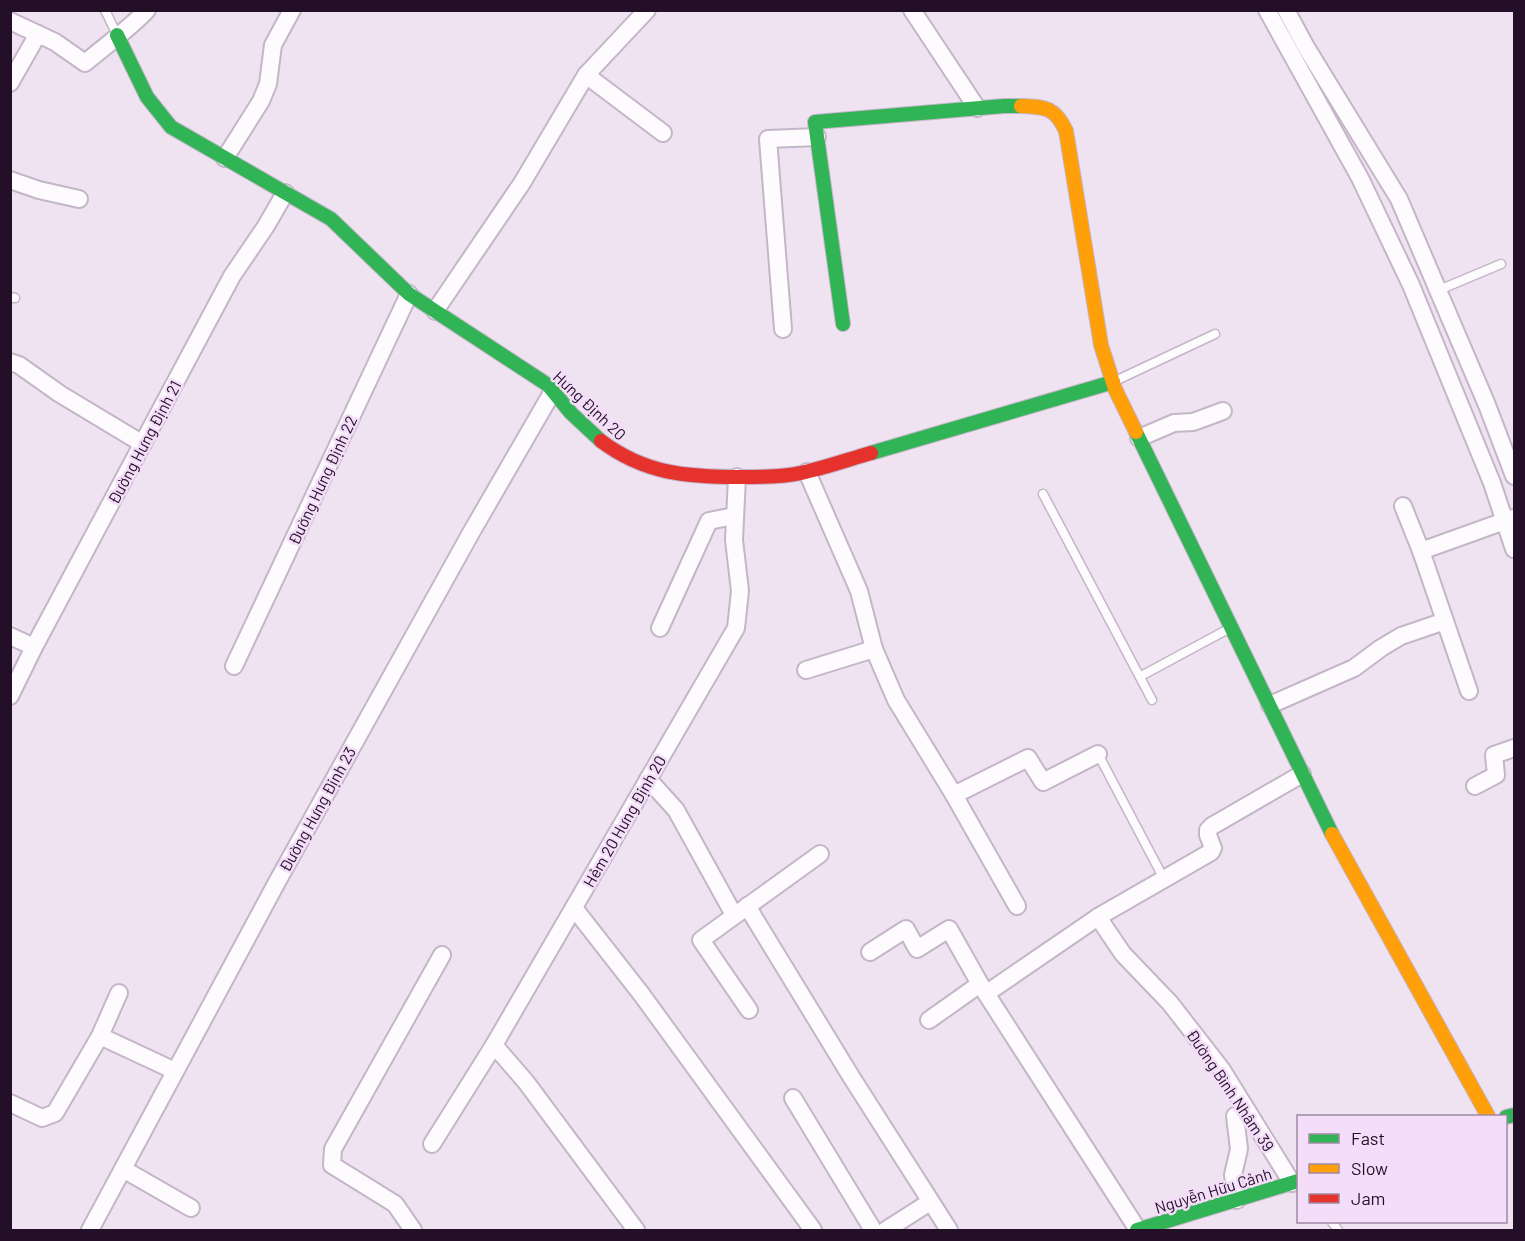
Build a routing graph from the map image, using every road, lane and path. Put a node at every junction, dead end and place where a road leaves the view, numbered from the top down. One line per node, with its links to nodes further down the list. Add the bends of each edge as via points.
1 (105, 10): 10 (lane, Hưng Định 20)
2 (147, 10): 10 (street, via 130,29)
3 (292, 10): 16 (street, via 273,45 268,84 261,101)
4 (647, 10): 11 (street)
5 (912, 10): 13 (street)
6 (1267, 10): 39 (street, via 1360,178 1411,285)
7 (1286, 10): 21 (street, via 1399,200)
8 (10, 21): 9 (street)
9 (38, 34): 10 (street, via 85,63); 12 (street)
10 (117, 35): 16 (street, Hưng Định 20, via 147,97 171,127)
11 (586, 75): 14 (street); 23 (street, via 522,183)
12 (10, 83)
13 (977, 108): 15 (street, via 815,122); 28 (street, via 1038,107 1053,111 1060,118 1066,131 1101,345)
14 (663, 133)
15 (817, 137): 24 (street); 25 (street, via 768,139)
16 (225, 158): 18 (street, Hưng Định 20)
17 (10, 180): 19 (street)
18 (285, 193): 22 (street, Hưng Định 20, via 331,219); 32 (street, Đường Hưng Định 21, via 232,276)
19 (79, 199)
20 (1501, 264): 21 (lane)
21 (1438, 290): 34 (street)
22 (409, 294): 23 (street, Hưng Định 20); 48 (street, Đường Hưng Định 22)
23 (435, 311): 29 (street, Hưng Định 20)
24 (843, 324)
25 (783, 329)
26 (1215, 334): 28 (lane)
27 (10, 362): 32 (street)
28 (1113, 382): 31 (street); 33 (street, Hưng Định 20)
29 (553, 391): 35 (street, Hưng Định 20, via 571,413 617,453 661,471 696,477); 75 (street, Đường Hưng Định 23)
30 (1223, 411): 31 (street, via 1193,422 1174,423)
31 (1139, 438): 43 (street)
32 (143, 444): 46 (street, Đường Hưng Định 21)
33 (807, 472): 35 (street, Hưng Định 20); 47 (street, via 859,591)
34 (1515, 476)
35 (737, 477): 38 (street, Hẻm 20 Hưng Định 20)
36 (1042, 494): 50 (lane)
37 (1403, 506): 41 (street)
38 (734, 516): 44 (street, via 709,521); 58 (street, Hẻm 20 Hưng Định 20, via 740,591 736,628)
39 (1510, 519): 40 (street); 41 (street)
40 (1515, 549)
41 (1421, 551): 42 (street)
42 (1444, 621): 51 (street); 54 (street, via 1401,636 1354,668)
43 (1232, 627): 50 (lane); 54 (street)
44 (660, 628)
45 (10, 636): 46 (street)
46 (33, 647): 52 (street, Đường Hưng Định 21)
47 (874, 649): 49 (street); 60 (street, via 896,699)
48 (234, 666)
49 (807, 670)
50 (1141, 676): 53 (lane)
51 (1469, 691)
52 (10, 696)
53 (1152, 700)
54 (1270, 705): 57 (street)
55 (1515, 748): 59 (street, via 1494,755 1496,775)
56 (1098, 754): 60 (street, via 1043,782 1028,758); 62 (lane)
57 (1302, 774): 62 (street, via 1212,826 1208,830 1211,852); 78 (street)
58 (648, 779): 64 (street, Hẻm 20 Hưng Định 20); 65 (street, via 675,810)
59 (1475, 786)
60 (954, 795): 63 (street)
61 (820, 854): 65 (street)
62 (1164, 879): 66 (street)
63 (1017, 906)
64 (573, 908): 74 (street, Hẻm 20 Hưng Định 20); 89 (street, via 642,995)
65 (741, 911): 71 (street, via 701,940); 84 (street)
66 (1098, 917): 69 (street); 82 (street, Đường Bình Nhâm 39, via 1123,954 1170,1003 1222,1070)
67 (870, 952): 69 (street, via 906,928 917,949 949,929)
68 (442, 955): 87 (street, via 333,1149 332,1165 395,1204)
69 (983, 988): 72 (street); 93 (street)
70 (119, 993): 73 (street)
71 (749, 1010)
72 (929, 1020)
73 (100, 1036): 75 (street); 77 (street, via 56,1113 42,1118)
74 (494, 1045): 80 (street, Hẻm 20 Hưng Định 20); 88 (street)
75 (175, 1071): 81 (street, Đường Hưng Định 23)
76 (793, 1098): 90 (street)
77 (10, 1103)
78 (1487, 1115)
79 (1235, 1116): 83 (street, via 1239,1149 1233,1175)
80 (432, 1144)
81 (123, 1169): 85 (street); 86 (street, Đường Hưng Định 23)
82 (1295, 1182): 83 (street, Nguyễn Hữu Cảnh)
83 (1237, 1200): 93 (street, Nguyễn Hữu Cảnh)
84 (930, 1202): 91 (street); 92 (street)
85 (190, 1208)
86 (90, 1230)
87 (412, 1230)
88 (636, 1230)
89 (813, 1230)
90 (873, 1230)
91 (886, 1230)
92 (950, 1230)
93 (1144, 1230)

